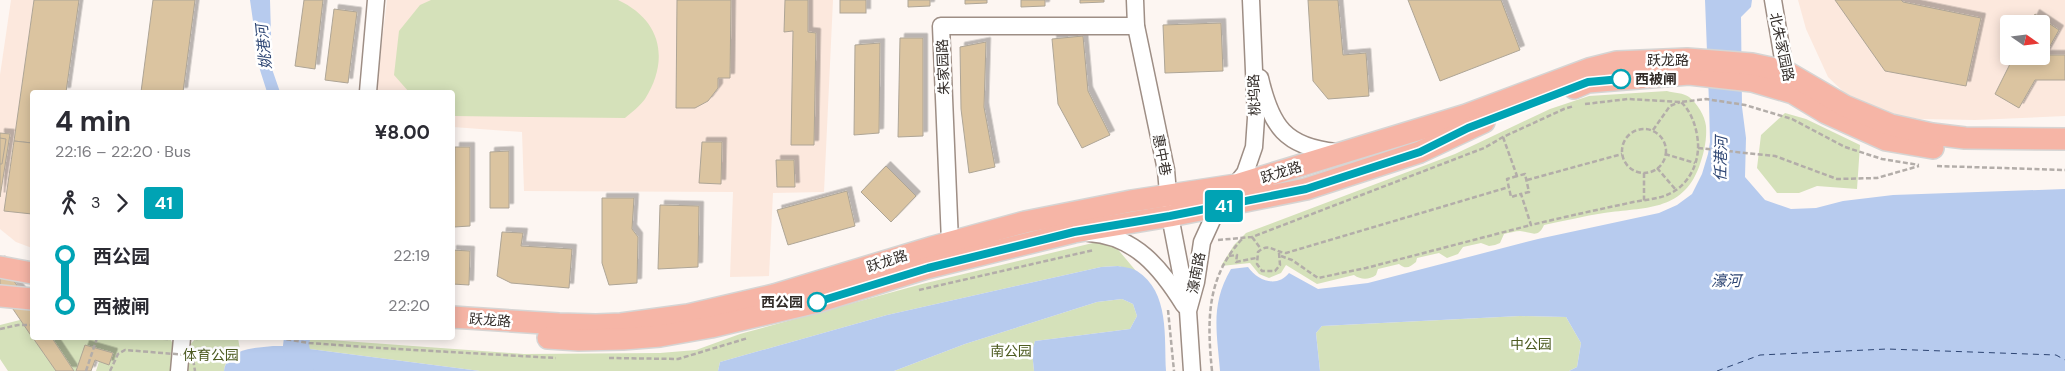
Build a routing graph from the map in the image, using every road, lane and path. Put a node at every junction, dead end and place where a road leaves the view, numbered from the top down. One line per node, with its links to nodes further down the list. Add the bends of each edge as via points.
1 (376, 0): 10 (street)
2 (1135, 0): 5 (street, 惠中巷)
3 (1250, 0): 6 (street, 桃坞路)
4 (1772, 0): 8 (street, 北朱家园路)
5 (1136, 26): 31 (street, 惠中巷); 40 (street, 朱家园路, via 942,26)
6 (1252, 42): 16 (street, via 1272,116 1284,133 1299,144 1318,150 1336,152); 28 (street, 桃坞路, via 1256,118 1254,147 1245,173)
7 (1688, 67): 9 (main road, 跃龙路); 16 (main road, 跃龙路, via 1617,62); 34 (main road, 跃龙路, via 1588,82 1468,128 1420,152 1306,189)
8 (1785, 71): 9 (main road, 跃龙路); 11 (street, 北朱家园路); 15 (main road, 跃龙路, via 1845,106 1891,125 1965,138)
9 (1752, 73): 11 (main road, 跃龙路)
10 (368, 90)
11 (1793, 93): 18 (main road, 跃龙路, via 1886,140 1964,152)
12 (1682, 102): 13 (path, via 1670,106); 14 (path, via 1628,99 1593,102 1564,109); 17 (path, via 1698,134); 17 (path, via 1706,99 1745,105 1792,119 1845,147 1882,159 1919,165 1877,178 1837,180 1775,156)
13 (1653, 130): 19 (path, via 1632,132 1623,143); 20 (path, via 1663,140)
14 (1503, 137): 26 (path); 39 (path, via 1484,148)
15 (2065, 138)
16 (1366, 147): 28 (main road, 跃龙路)
17 (1698, 148): 21 (path)
18 (2065, 152)
19 (1622, 154): 25 (path, via 1626,165); 27 (path)
20 (1665, 154): 21 (path); 23 (path)
21 (1695, 163): 30 (path, via 1691,174)
22 (1929, 166): 24 (path)
23 (1657, 168): 25 (path); 30 (path)
24 (2065, 170)
25 (1644, 172): 33 (path)
26 (1517, 176): 27 (path, via 1525,174); 29 (path, via 1507,179)
27 (1526, 180): 32 (path, via 1529,192)
28 (1236, 185): 31 (main road, 跃龙路); 34 (street, 濠南路)
29 (1509, 188): 32 (path, via 1511,197); 43 (path)
30 (1676, 190): 33 (path, via 1666,196)
31 (1169, 194): 35 (street, 惠中巷); 40 (main road, 跃龙路, via 1025,222)
32 (1521, 194): 36 (path)
33 (1644, 200): 36 (path)
34 (1218, 207): 35 (main road, 跃龙路); 41 (street, 濠南路)
35 (1170, 216): 37 (main road, 跃龙路); 50 (street, 惠中巷)
36 (1532, 224): 43 (path, via 1318,278)
37 (1074, 232): 50 (street, via 1104,234 1144,254 1171,283); 54 (main road, 跃龙路, via 928,268 817,302 660,336 579,340)
38 (1244, 237): 39 (path); 41 (path); 44 (path)
39 (1252, 237): 42 (path)
40 (950, 242): 51 (main road, 跃龙路, via 774,295 672,318 587,325)
41 (1202, 242): 50 (street, 濠南路)
42 (1261, 250): 43 (path, via 1269,247); 45 (path)
43 (1280, 255): 45 (path, via 1280,265 1270,272 1259,268)
44 (1229, 256): 45 (path, via 1237,255 1236,262); 64 (path, via 1216,283 1209,310)
45 (1256, 258)
46 (0, 267): 47 (main road)
47 (30, 273)
48 (0, 296): 49 (main road)
49 (30, 299)
50 (1188, 311): 63 (street, 濠南路)
51 (455, 317)
52 (30, 325): 53 (path)
53 (0, 330)
54 (455, 332)
55 (96, 340): 59 (path)
56 (182, 340): 61 (street)
57 (290, 340): 58 (path)
58 (309, 343)
59 (86, 371)
60 (110, 371): 62 (path, bridge, via 118,354 125,350 187,356 193,359)
61 (178, 371)
62 (195, 371)
63 (1192, 371)
64 (1212, 371)

